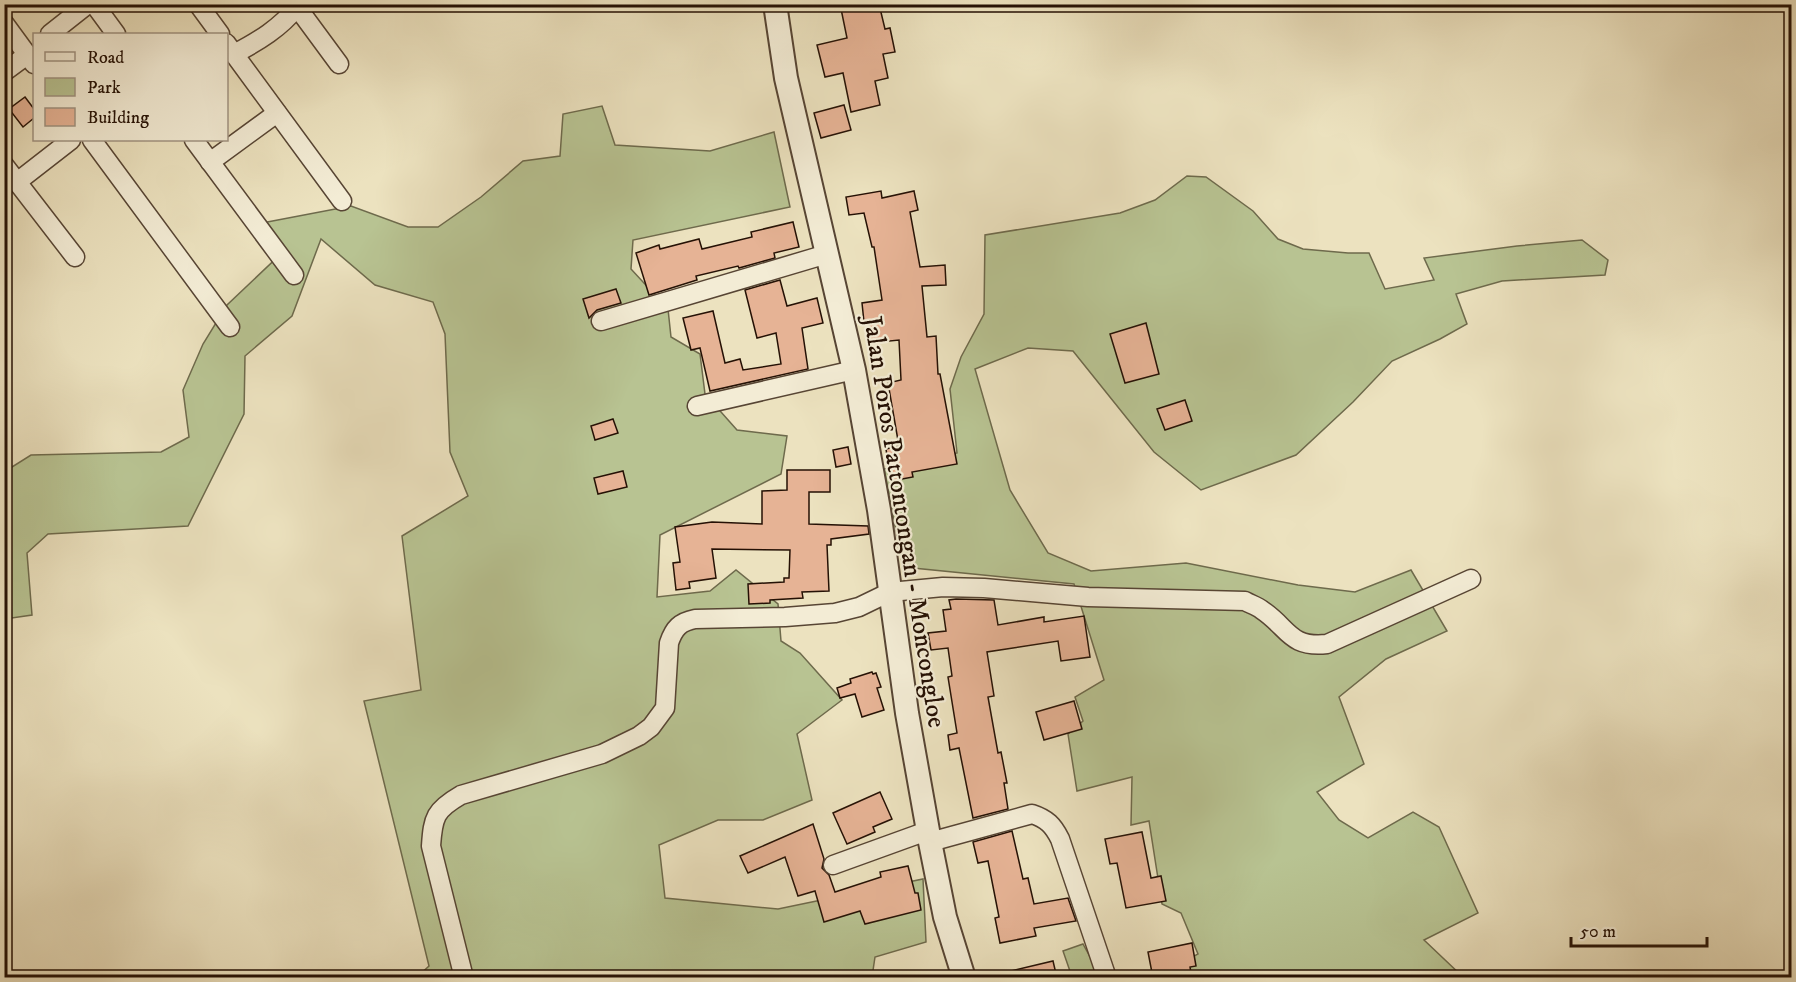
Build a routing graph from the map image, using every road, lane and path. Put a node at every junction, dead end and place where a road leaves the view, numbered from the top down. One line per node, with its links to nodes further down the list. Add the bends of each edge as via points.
1 (88, 4): 7 (street)
2 (94, 4): 8 (street)
3 (198, 4): 9 (street)
4 (775, 4): 22 (street, Jalan Poros Pattontongan - Moncongloe, via 786,78)
5 (296, 6): 10 (street, via 278,28); 12 (street)
6 (4, 22): 11 (street)
7 (51, 33)
8 (115, 33)
9 (219, 33)
10 (230, 49): 14 (street)
11 (31, 55): 13 (street)
12 (339, 64)
13 (4, 72)
14 (277, 113): 18 (street); 21 (street)
15 (70, 141): 20 (street)
16 (93, 141): 26 (street)
17 (195, 141): 18 (street)
18 (210, 162): 24 (street)
19 (4, 165): 20 (street)
20 (17, 182): 23 (street)
21 (342, 201)
22 (827, 254): 25 (street); 27 (street, Jalan Poros Pattontongan - Moncongloe)
23 (75, 257)
24 (294, 275)
25 (601, 321)
26 (230, 327)
27 (854, 370): 28 (street); 30 (street, Jalan Poros Pattontongan - Moncongloe)
28 (697, 406)
29 (1472, 579): 30 (street, via 1327,644 1311,646 1295,639 1262,609 1245,601 1089,597 984,588)
30 (890, 592): 31 (street, Jalan Poros Pattontongan - Moncongloe); 33 (street, via 835,613 679,624 669,643 664,708 651,727 602,754 497,783 444,804 436,815 431,846)
31 (928, 837): 32 (street); 34 (street, Jalan Poros Pattontongan - Moncongloe, via 945,917); 35 (street, via 1032,814 1053,825)
32 (833, 865)
33 (464, 978)
34 (964, 978)
35 (1107, 978)

